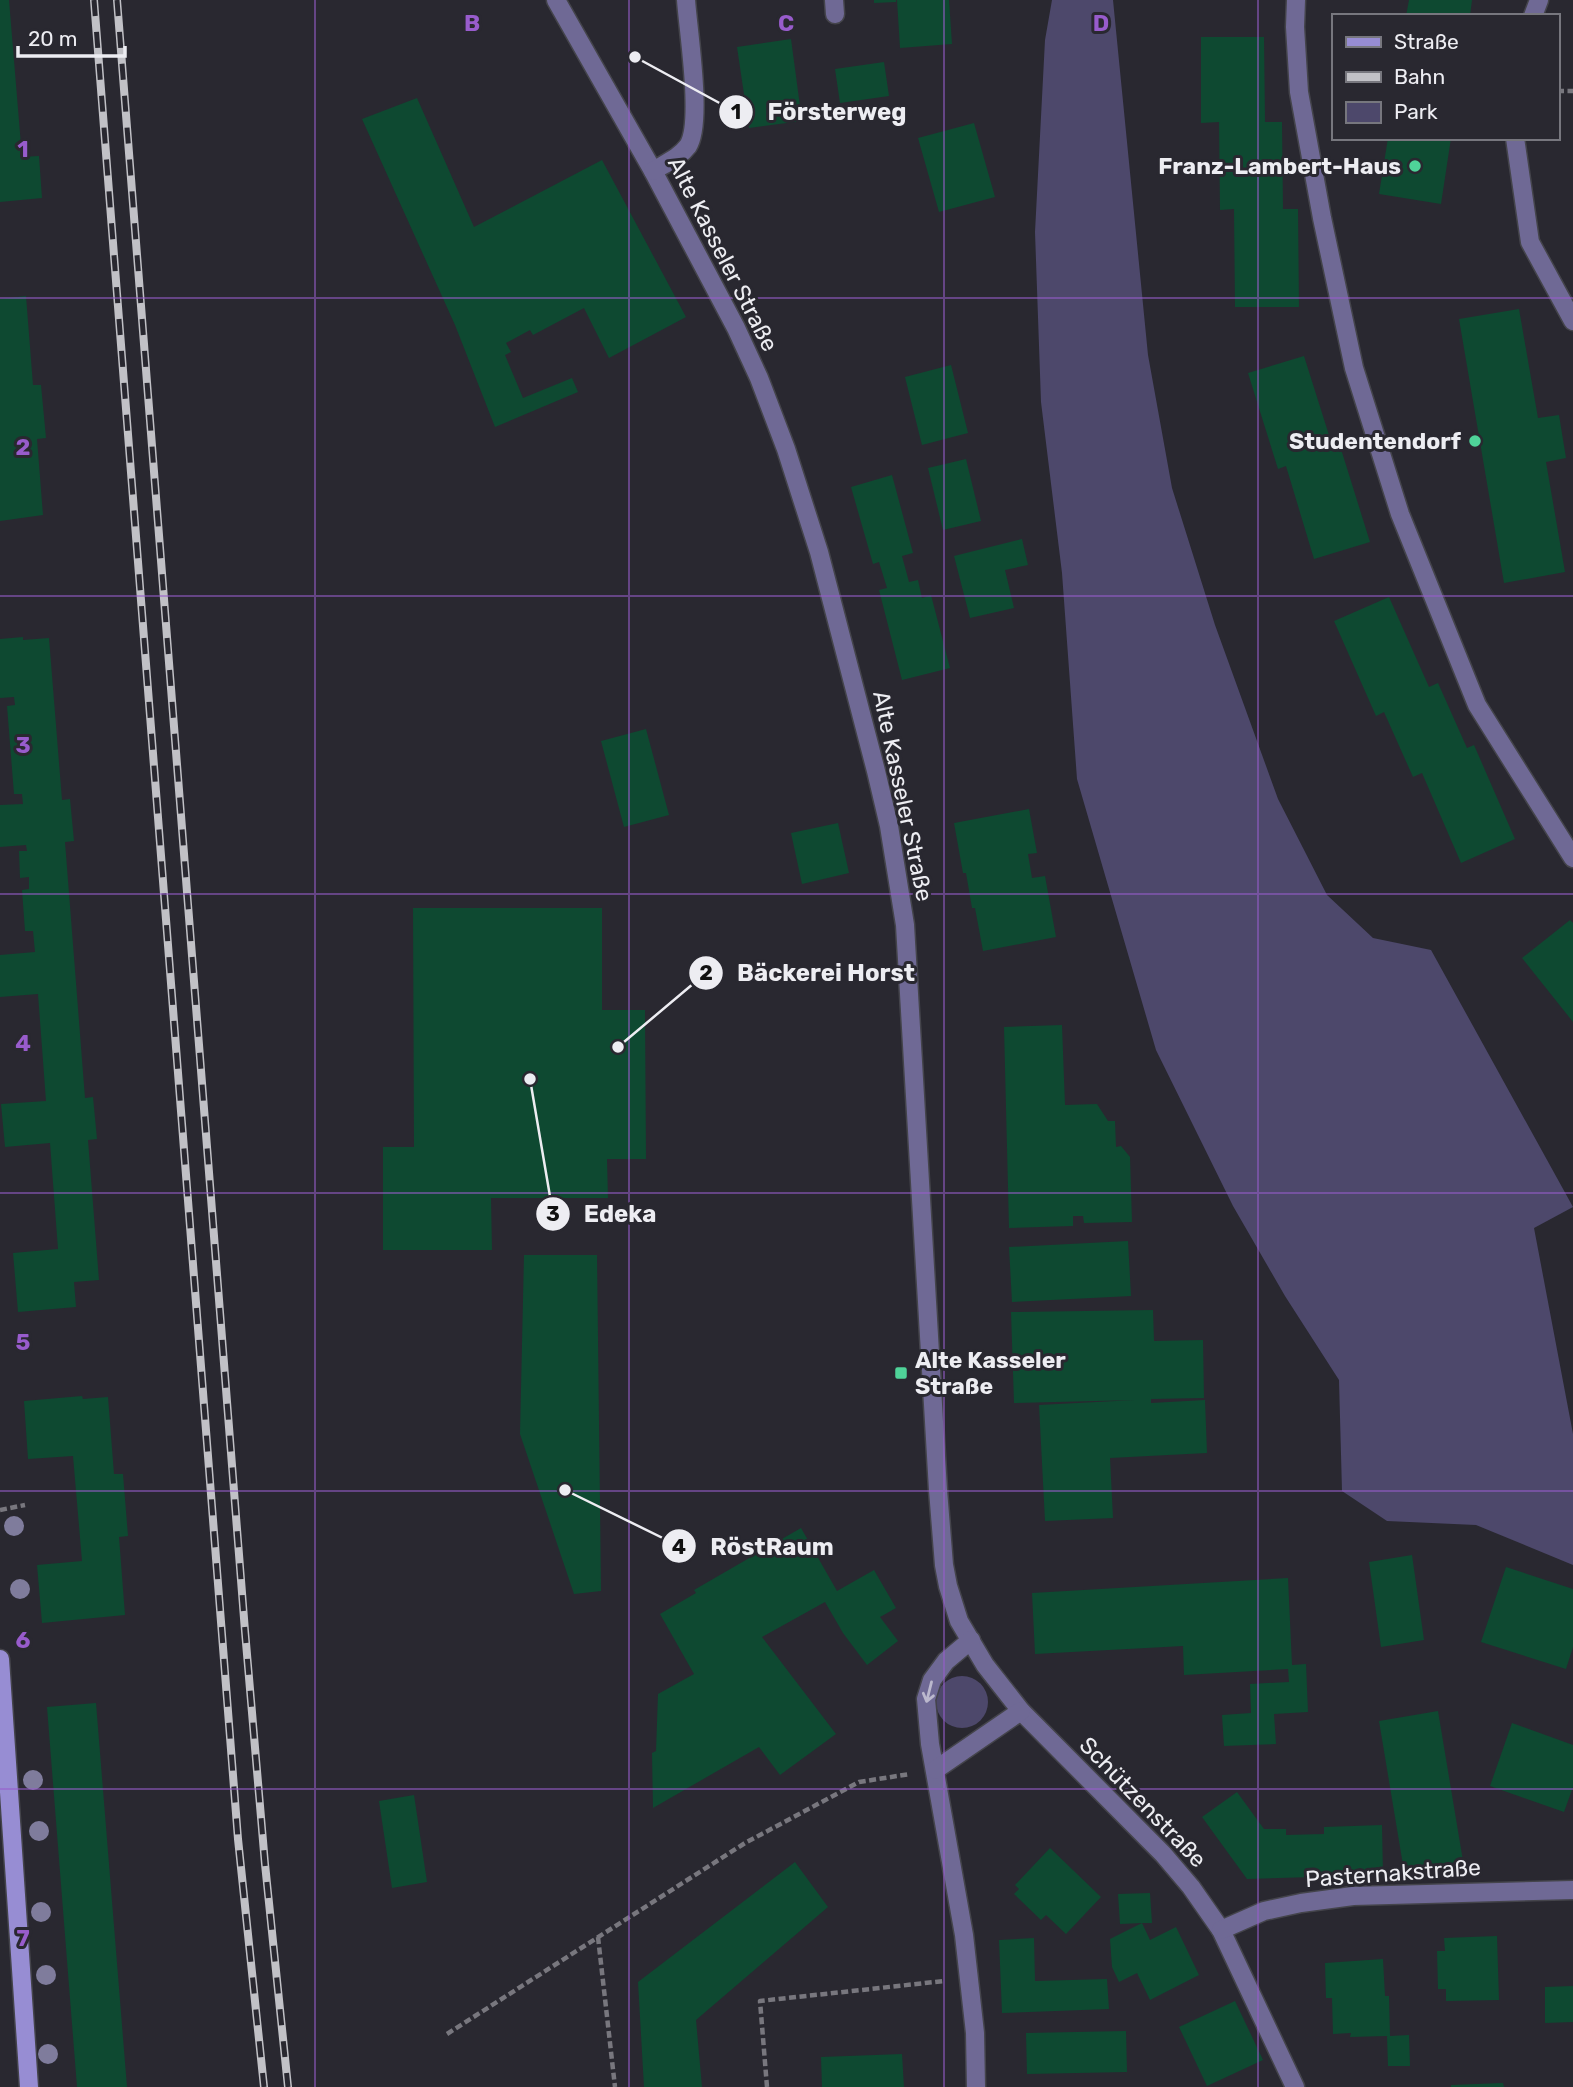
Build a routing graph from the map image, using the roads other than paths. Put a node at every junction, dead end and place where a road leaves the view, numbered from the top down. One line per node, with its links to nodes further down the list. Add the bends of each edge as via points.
1 (555, 0): 5 (street, Alte Kasseler Straße)
2 (685, 0): 5 (street, via 694,134 679,156)
3 (1296, 0): 7 (street, via 1299,92 1322,218 1354,368 1400,514 1478,705)
4 (1515, 140): 6 (street, via 1530,242)
5 (653, 170): 8 (street, Alte Kasseler Straße, via 736,328 786,449 819,552 889,826 905,925 944,1565 959,1621)
6 (1573, 321)
7 (1573, 858)
8 (971, 1640): 10 (street, Schützenstraße); 11 (street, one-way to 11, via 946,1661 932,1680 926,1699)
9 (0, 1659): 14 (main road)
10 (1021, 1711): 11 (street); 13 (street, Schützenstraße, via 1163,1854)
11 (935, 1770): 15 (street, via 964,1936)
12 (1573, 1890): 13 (street, Pasternakstraße, via 1353,1896 1265,1911)
13 (1221, 1930): 16 (street, Schützenstraße)
14 (30, 2087)
15 (976, 2087)
16 (1295, 2087)

